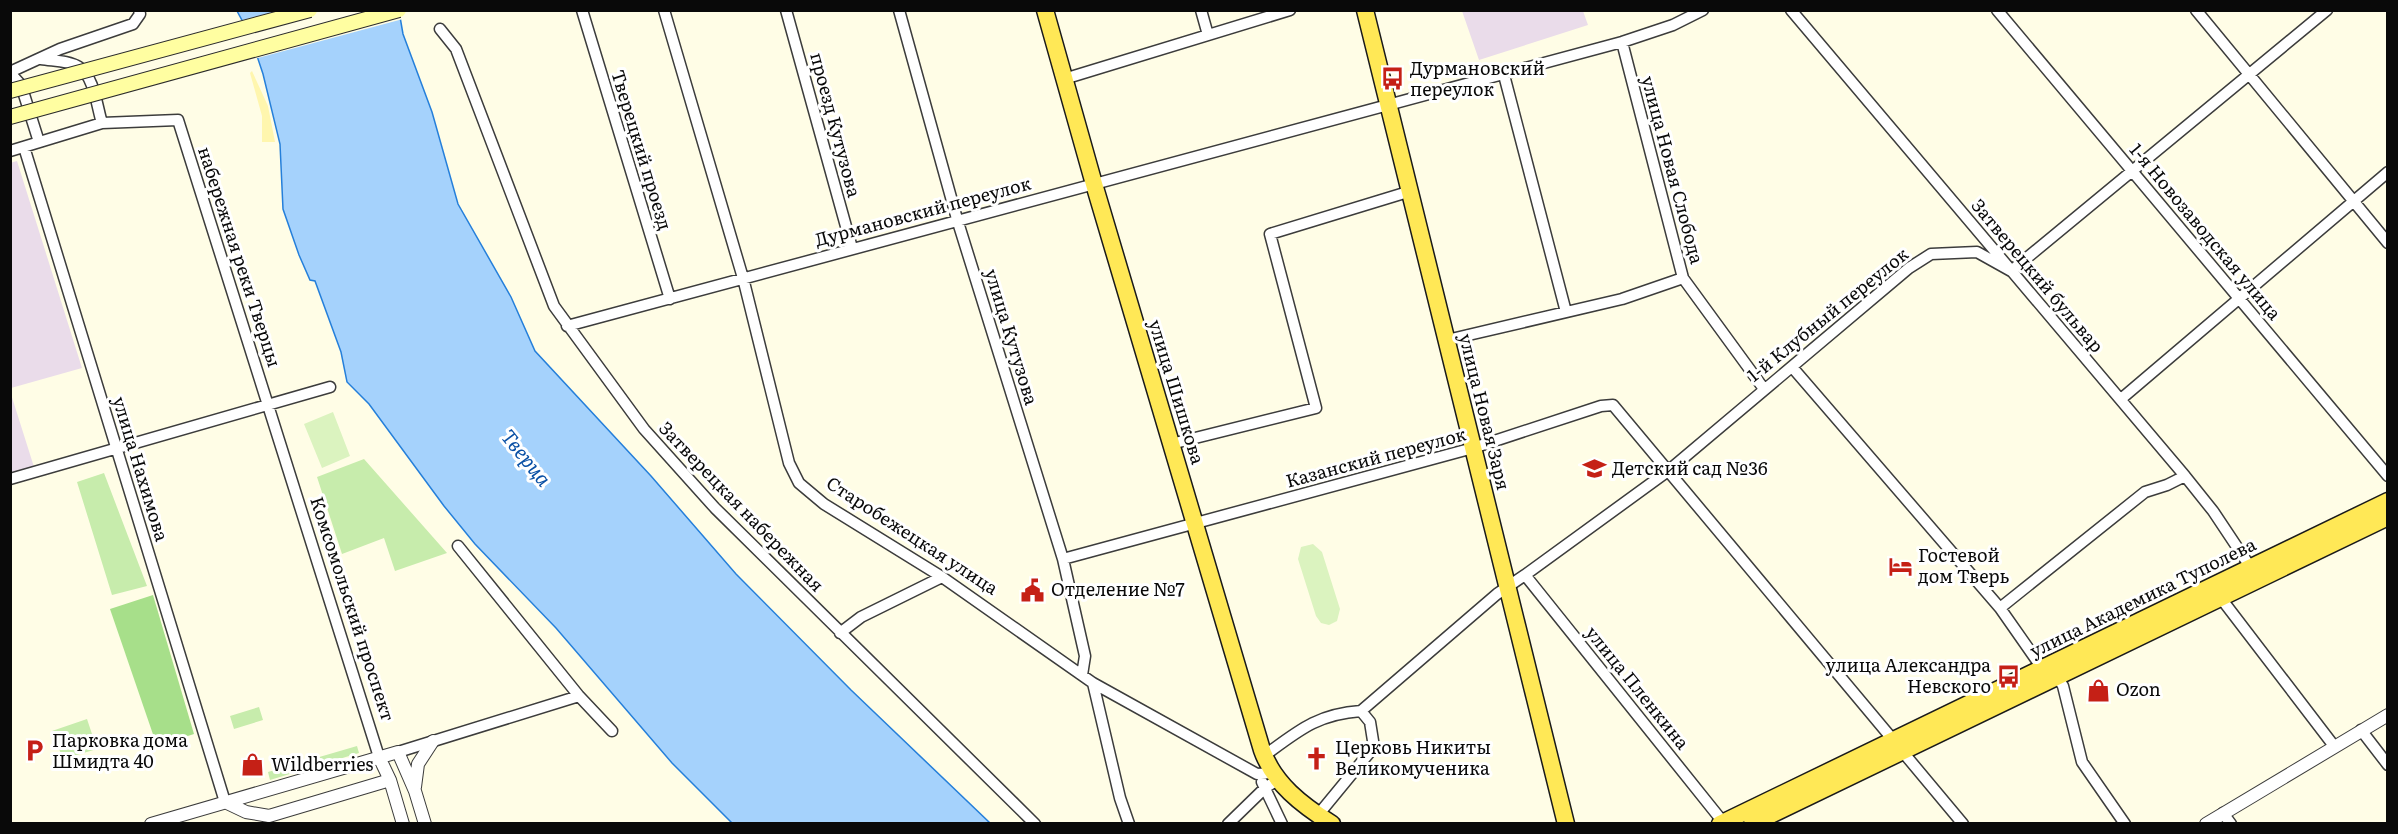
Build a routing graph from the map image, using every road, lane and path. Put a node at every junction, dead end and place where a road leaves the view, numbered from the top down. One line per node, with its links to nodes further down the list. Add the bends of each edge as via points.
1 (310, 10): 25 (main road, bridge)
2 (399, 10): 27 (main road, bridge)
3 (582, 10): 43 (street, Тверецкий проезд)
4 (664, 10): 41 (street, Старобежецкая улица)
5 (786, 10): 39 (street, проезд Кутузова)
6 (899, 10): 37 (street, улица Кутузова)
7 (1045, 10): 24 (main road, улица Шишкова)
8 (1201, 10): 18 (street)
9 (1290, 10): 18 (street)
10 (1365, 10): 26 (main road, улица Новая Заря)
11 (1703, 10): 19 (street, Дурмановский переулок)
12 (1791, 10): 40 (street, Затверецкий бульвар)
13 (1997, 10): 32 (street, 1-я Новозаводская улица)
14 (2196, 10): 23 (street)
15 (2327, 10): 23 (street)
16 (139, 12): 20 (street, via 133,24 69,45)
17 (440, 29): 46 (street, Затверецкая набережная, via 456,49 554,306)
18 (1208, 35): 24 (street)
19 (1622, 42): 22 (street, Дурмановский переулок); 42 (street, улица Новая Слобода)
20 (41, 59): 21 (street); 28 (street, via 80,67 88,78)
21 (10, 72): 29 (street, via 21,85)
22 (1504, 75): 26 (street, Дурмановский переулок); 45 (street)
23 (2250, 75): 32 (street); 36 (street)
24 (1064, 79): 34 (main road, улица Шишкова)
25 (10, 91)
26 (1389, 104): 34 (street, Дурмановский переулок); 35 (main road, улица Новая Заря)
27 (10, 117)
28 (102, 123): 29 (street); 52 (street, набережная реки Тверцы, via 178,120)
29 (39, 142): 30 (street)
30 (24, 147): 31 (street); 55 (street, улица Нахимова)
31 (10, 151)
32 (2132, 170): 40 (street); 44 (street, 1-я Новозаводская улица)
33 (2388, 172): 36 (street)
34 (1094, 184): 37 (street, Дурмановский переулок); 53 (main road, улица Шишкова)
35 (1411, 191): 47 (main road, улица Новая Заря); 53 (street, via 1270,234 1316,408)
36 (2353, 202): 38 (street); 44 (street)
37 (957, 219): 39 (street, Дурмановский переулок); 64 (street, улица Кутузова)
38 (2388, 243)
39 (852, 248): 41 (street, Дурмановский переулок)
40 (2011, 271): 48 (street, 1-й Клубный переулок, via 1977,252 1931,254 1909,268); 51 (street, Затверецкий бульвар)
41 (743, 278): 43 (street, Дурмановский переулок); 67 (street, Старобежецкая улица, via 789,463 800,483 824,504)
42 (1683, 278): 45 (street, via 1622,299); 50 (street, улица Новая Слобода)
43 (669, 299): 46 (street, Дурмановский переулок)
44 (2239, 299): 51 (street); 58 (street, 1-я Новозаводская улица)
45 (1566, 312): 47 (street)
46 (567, 326): 72 (street, Затверецкая набережная, via 652,438 715,508)
47 (1446, 340): 54 (main road, улица Новая Заря)
48 (1792, 367): 50 (street, 1-й Клубный переулок); 71 (street)
49 (330, 387): 52 (street)
50 (1764, 389): 56 (street, 1-й Клубный переулок)
51 (2121, 399): 57 (street, Затверецкий бульвар)
52 (268, 405): 55 (street); 86 (street, Комсомольский проспект)
53 (1170, 444): 62 (main road, улица Шишкова)
54 (1473, 448): 56 (street, Казанский переулок, via 1601,405 1613,405); 62 (street, Казанский переулок); 68 (main road, улица Новая Заря)
55 (117, 450): 59 (street); 91 (street, улица Нахимова)
56 (1668, 471): 66 (street, 1-й Клубный переулок); 82 (street)
57 (2185, 476): 65 (street, Затверецкий бульвар); 71 (street, via 2145,492)
58 (2388, 476)
59 (10, 479)
60 (2388, 501): 65 (main road, улица Академика Туполева)
61 (2388, 517): 69 (main road, улица Академика Туполева)
62 (1195, 524): 64 (street, Казанский переулок); 85 (main road, улица Шишкова)
63 (458, 546): 76 (street)
64 (1063, 559): 74 (street, улица Кутузова, via 1085,656)
65 (2251, 568): 69 (main road); 73 (main road, улица Академика Туполева)
66 (1525, 575): 68 (street, 1-й Клубный переулок); 96 (street, улица Пленкина)
67 (942, 577): 72 (street, via 861,617); 74 (street, Старобежецкая улица)
68 (1507, 586): 77 (street, 1-й Клубный переулок); 103 (main road, улица Новая Заря)
69 (2243, 586): 70 (main road, улица Академика Туполева)
70 (2220, 597): 73 (main road, улица Академика Туполева); 83 (street)
71 (2000, 608): 73 (street)
72 (840, 633): 99 (street, Затверецкая набережная)
73 (2050, 672): 82 (main road, улица Академика Туполева); 106 (street, via 2063,686 2082,762)
74 (1082, 675): 75 (street, Старобежецкая улица)
75 (1093, 683): 88 (street, Старобежецкая улица); 100 (street)
76 (579, 696): 80 (street); 81 (street)
77 (1361, 711): 85 (street, via 1338,712 1317,720); 95 (street, via 1370,722 1374,747)
78 (2388, 715): 79 (street)
79 (2361, 730): 83 (street); 87 (street)
80 (612, 731)
81 (433, 741): 84 (street); 90 (street, via 418,764)
82 (1902, 742): 96 (main road, улица Академика Туполева); 104 (main road, улица Академика Туполева); 105 (street)
83 (2334, 746): 93 (street)
84 (398, 752): 86 (street); 90 (street)
85 (1264, 756): 88 (main road, улица Шишкова)
86 (380, 757): 89 (street, Комсомольский проспект); 91 (street)
87 (2388, 765)
88 (1268, 779): 95 (main road, Старобежецкая улица); 101 (street); 102 (street, улица Шишкова)
89 (390, 780): 91 (street, via 269,816 246,812); 94 (street, Комсомольский проспект)
90 (415, 791): 92 (street)
91 (225, 802): 97 (street)
92 (420, 808): 94 (street, via 408,804 402,809); 98 (street)
93 (2223, 813): 107 (street); 108 (street)
94 (402, 819)
95 (1325, 819)
96 (1722, 823)
97 (151, 824)
98 (425, 824)
99 (1035, 824)
100 (1129, 824)
101 (1228, 824)
102 (1282, 824)
103 (1566, 824)
104 (1752, 824)
105 (1963, 824)
106 (2125, 824)
107 (2206, 824)
108 (2231, 824)

